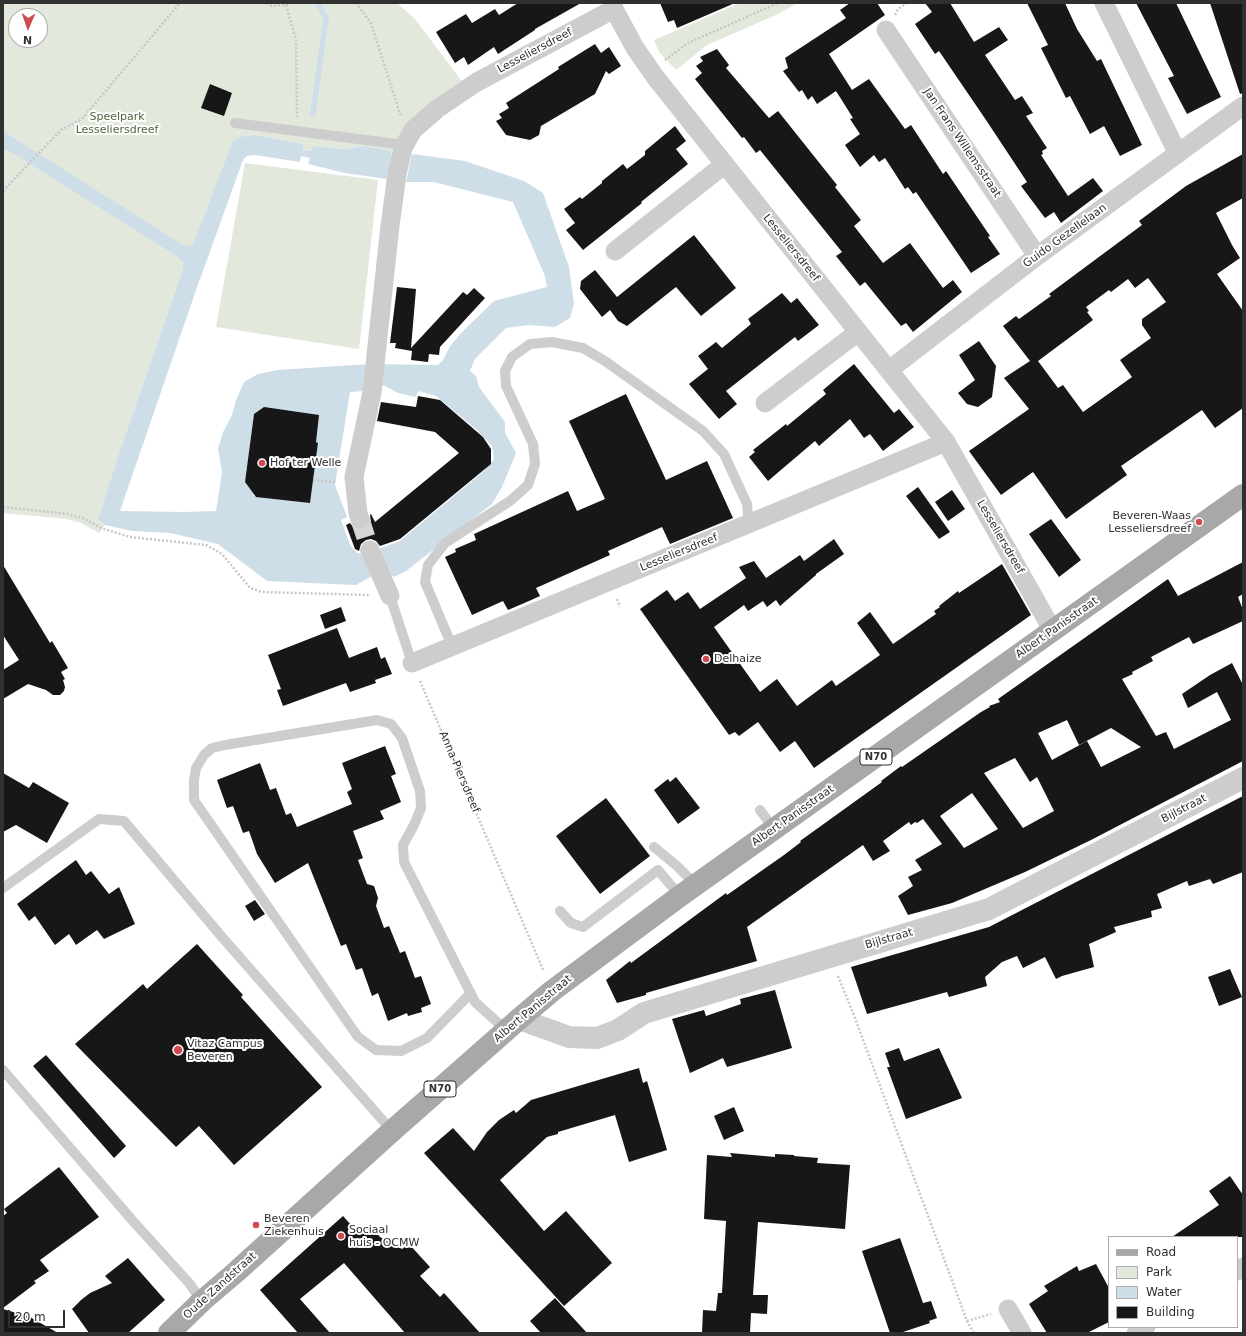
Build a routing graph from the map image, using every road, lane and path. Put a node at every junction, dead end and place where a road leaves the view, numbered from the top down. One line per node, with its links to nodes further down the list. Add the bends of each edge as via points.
1 (180, 3): 16 (path, via 82,119 61,130)
2 (267, 3): 6 (path, via 272,6)
3 (356, 3): 13 (path, via 371,23)
4 (778, 3): 9 (path, via 688,43)
5 (1104, 3): 14 (street)
6 (287, 4): 12 (path, via 296,40)
7 (613, 6): 9 (street, Lesseliersdreef, via 634,48); 13 (street, Lesseliersdreef, via 478,82 437,109 413,130)
8 (886, 30): 18 (street, Jan Frans Willemsstraat)
9 (650, 71): 15 (street, Lesseliersdreef)
10 (1243, 106): 14 (street, Guido Gezellelaan)
11 (235, 122): 12 (lane)
12 (298, 131): 13 (lane)
13 (406, 142): 25 (street, via 397,174 372,392 354,477)
14 (1178, 154): 18 (street, Guido Gezellelaan)
15 (724, 164): 17 (street); 19 (street, Lesseliersdreef)
16 (3, 191)
17 (615, 251)
18 (1037, 256): 20 (street, Guido Gezellelaan)
19 (858, 332): 20 (street, Lesseliersdreef); 21 (street)
20 (889, 370): 22 (street, Lesseliersdreef)
21 (764, 403)
22 (946, 442): 26 (street, Lesseliersdreef); 29 (street, Lesseliersdreef)
23 (1243, 495): 29 (main road, Albert Panisstraat / N70)
24 (3, 507): 28 (path, via 68,514 130,536 206,545 222,554 250,588 262,592)
25 (360, 519)
26 (750, 524): 30 (street, Lesseliersdreef); 30 (lane, via 747,504 724,454 703,431 583,348 552,342 530,344 512,357 505,371 506,386 533,444 535,464 528,485 510,501 445,543 428,565 425,582)
27 (370, 551): 28 (street)
28 (387, 588): 31 (lane)
29 (1053, 631): 34 (main road, Albert Panisstraat / N70)
30 (452, 646): 31 (street, Lesseliersdreef)
31 (412, 663): 40 (path, Anna-Piersdreef)
32 (1243, 778): 39 (street, Bijlstraat, via 989,909)
33 (760, 810): 34 (lane)
34 (774, 829): 37 (main road, Albert Panisstraat / N70)
35 (654, 847): 37 (lane, via 677,866)
36 (3, 888): 44 (lane, via 99,819 124,821)
37 (688, 891): 38 (lane, via 658,870 583,927 571,923); 40 (main road, Albert Panisstraat / N70)
38 (560, 911)
39 (830, 957): 42 (street, Bijlstraat, via 644,1013 618,1030 597,1038 569,1037); 48 (path)
40 (552, 991): 42 (main road, Albert Panisstraat / N70)
41 (470, 993): 41 (lane, via 404,862 403,845 421,808 420,791 402,738 391,724 377,720 225,745 212,748 204,755 196,768 194,800 358,1037 376,1050 400,1051 427,1038); 42 (lane, via 475,1002)
42 (512, 1024): 44 (main road, Albert Panisstraat / N70)
43 (3, 1070): 46 (lane)
44 (392, 1131): 45 (main road, Albert Panisstraat / N70)
45 (361, 1159): 46 (main road, Oude Zandstraat / N70)
46 (202, 1301): 49 (main road, Oude Zandstraat / N70)
47 (1008, 1309): 48 (path); 51 (street)
48 (967, 1321): 50 (path)
49 (169, 1333)
50 (974, 1333)
51 (1022, 1333)

